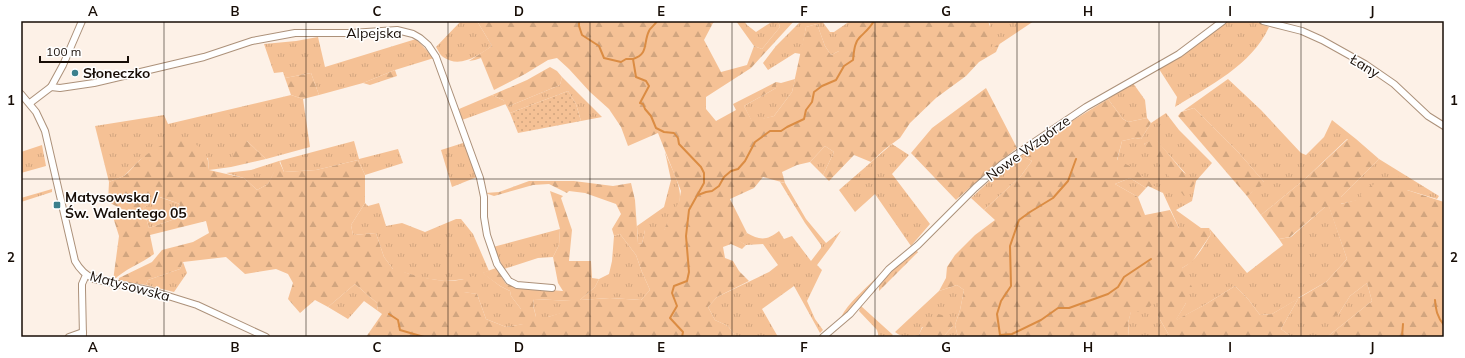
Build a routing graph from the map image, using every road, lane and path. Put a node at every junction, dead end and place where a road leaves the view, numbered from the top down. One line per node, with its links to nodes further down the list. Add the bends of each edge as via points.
1 (82, 21): 4 (street)
2 (1223, 21): 13 (street, Nowe Wzgórze, via 1179,54 1086,107 1002,164 889,269 850,314)
3 (1263, 21): 7 (street, Łany, via 1302,31 1365,64 1394,84 1428,116)
4 (51, 87): 6 (street); 9 (street, Alpejska, via 94,83 191,60 252,41 295,33 397,30 413,34 428,45 436,57 480,178 487,235 497,264 509,281 517,285)
5 (21, 94): 6 (street, Matysowska)
6 (30, 103): 8 (street, Matysowska, via 45,131 75,261)
7 (1444, 126)
8 (86, 275): 10 (street, via 82,284); 12 (street, Matysowska, via 197,305)
9 (552, 288)
10 (83, 335): 11 (street)
11 (69, 337)
12 (266, 337)
13 (823, 337)

